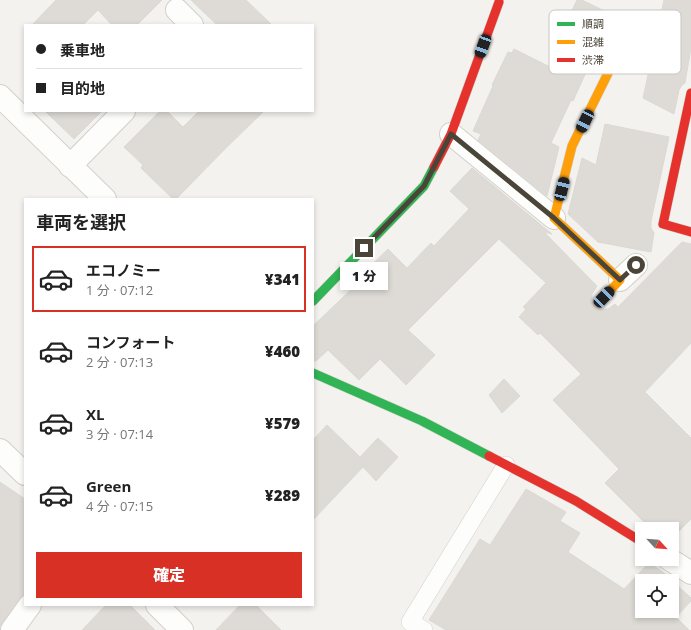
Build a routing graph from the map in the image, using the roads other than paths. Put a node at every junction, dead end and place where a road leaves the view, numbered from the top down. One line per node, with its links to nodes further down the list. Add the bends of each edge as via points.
1 (499, 1): 6 (street)
2 (608, 74): 9 (street, via 572,146)
3 (691, 93): 10 (street, via 663,224)
4 (0, 96): 7 (street)
5 (123, 112): 7 (street)
6 (451, 134): 9 (street); 14 (street, via 424,186)
7 (70, 166): 8 (street)
8 (104, 198)
9 (554, 218): 12 (street)
10 (691, 232)
11 (636, 265): 12 (street)
12 (620, 280): 13 (street)
13 (604, 297)
14 (314, 300)
15 (314, 373): 17 (street, via 422,421)
16 (0, 450): 18 (street)
17 (506, 465): 19 (street, via 576,501); 28 (lane, via 410,622)
18 (24, 473)
19 (635, 538)
20 (679, 565): 21 (street)
21 (691, 573)
22 (29, 606): 26 (street)
23 (158, 606): 27 (street)
24 (0, 626): 25 (street)
25 (7, 630)
26 (12, 630)
27 (182, 630)
28 (424, 630)

